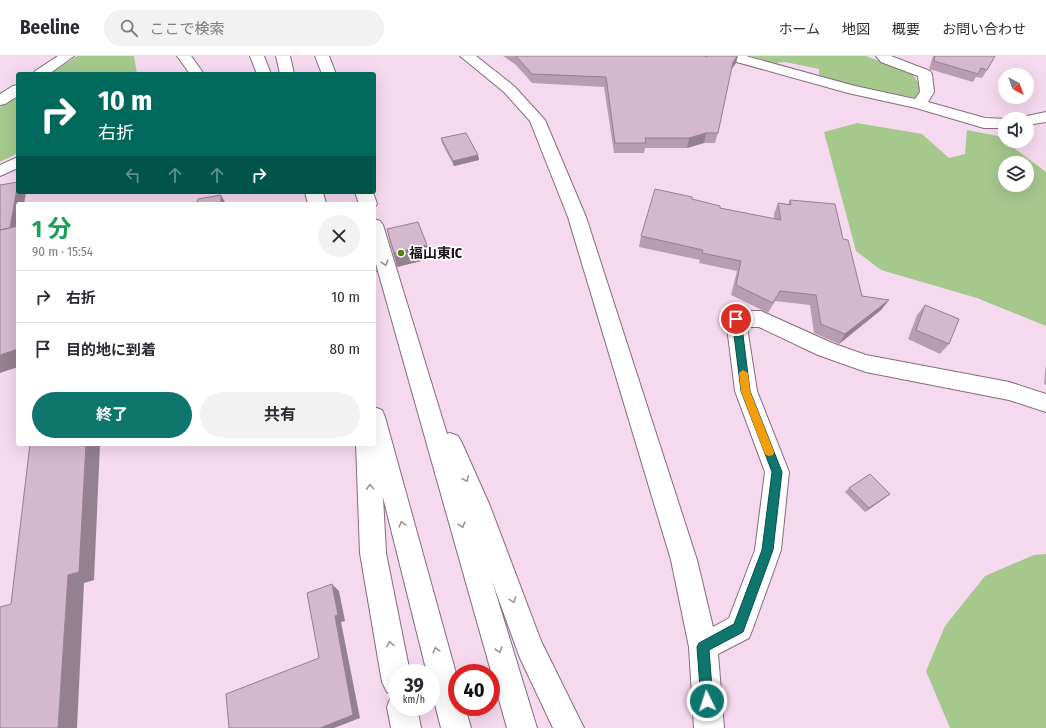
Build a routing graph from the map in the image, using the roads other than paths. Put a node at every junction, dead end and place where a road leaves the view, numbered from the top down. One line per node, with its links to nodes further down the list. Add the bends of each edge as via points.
1 (67, 56): 10 (main road)
2 (184, 56): 11 (main road)
3 (257, 56): 12 (main road)
4 (283, 56): 13 (main road)
5 (310, 56): 14 (main road)
6 (322, 56): 15 (main road)
7 (467, 56): 29 (main road, via 510,89 537,120 577,217 684,560)
8 (732, 56): 18 (main road, via 853,90)
9 (883, 56): 18 (main road, via 925,74 927,92)
10 (43, 72)
11 (196, 72)
12 (263, 72)
13 (287, 72)
14 (314, 72)
15 (328, 72)
16 (16, 90): 17 (main road)
17 (0, 101)
18 (919, 104): 21 (main road, via 984,123)
19 (1046, 117): 20 (main road)
20 (1034, 119)
21 (998, 123)
22 (16, 163): 23 (main road)
23 (0, 171)
24 (376, 233): 25 (main road, one-way to 25)
25 (416, 367): 34 (main road, one-way to 34); 35 (main road, one-way to 35, via 478,506 530,648)
26 (1046, 403): 29 (main road, via 1009,391 866,363 825,349 761,319 736,319 746,391 777,472 768,550 738,628)
27 (376, 425): 33 (main road, one-way to 27)
28 (368, 446): 30 (main road, one-way to 28, via 373,553)
29 (703, 647): 36 (main road)
30 (394, 664)
31 (404, 716): 32 (main road)
32 (406, 728)
33 (456, 728)
34 (522, 728)
35 (569, 728)
36 (709, 728)

